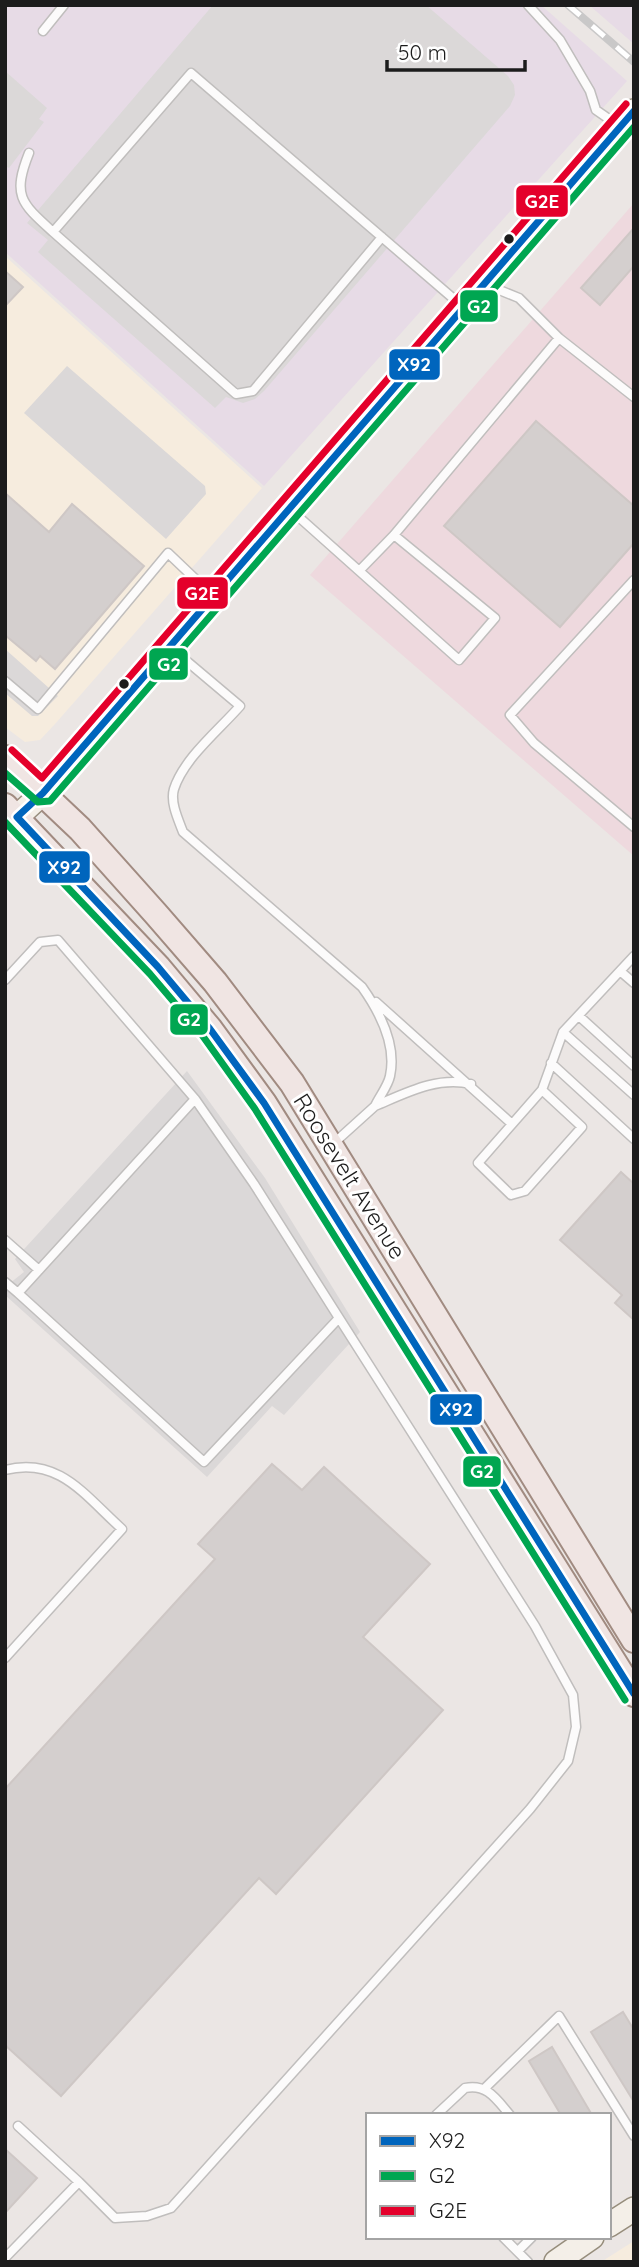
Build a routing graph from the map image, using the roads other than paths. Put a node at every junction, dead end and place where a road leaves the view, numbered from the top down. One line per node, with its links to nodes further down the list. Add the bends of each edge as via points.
1 (64, 5): 3 (lane)
2 (528, 5): 4 (lane, via 560,40 596,110)
3 (43, 31)
4 (629, 119): 8 (street)
5 (29, 153): 6 (lane, via 19,178 20,198)
6 (53, 232): 7 (lane, via 191,73); 7 (lane, via 236,394 253,391)
7 (382, 237): 9 (lane)
8 (485, 284): 9 (street); 10 (lane, via 519,298)
9 (464, 308): 12 (street)
10 (559, 338): 11 (lane); 13 (lane)
11 (632, 390)
12 (290, 509): 14 (lane); 16 (street)
13 (394, 535): 14 (lane); 14 (lane, via 495,618 459,660)
14 (360, 570)
15 (634, 580): 22 (lane, via 510,715 534,743)
16 (215, 597): 17 (street); 18 (lane, via 168,553 38,709)
17 (170, 647): 20 (street); 27 (lane, via 240,706 185,768 173,791 183,832)
18 (5, 681)
19 (5, 758): 20 (main road, Roosevelt Avenue)
20 (43, 793): 21 (street); 39 (main road, Roosevelt Avenue, via 215,982 292,1083)
21 (11, 811): 48 (main road, Roosevelt Avenue, via 158,967 211,1029 264,1103)
22 (634, 827)
23 (634, 956): 24 (lane)
24 (620, 971): 26 (lane); 28 (lane)
25 (5, 979): 35 (lane, via 40,942 58,940)
26 (634, 982)
27 (366, 993): 32 (lane); 36 (lane, via 379,1010 389,1045 390,1076)
28 (579, 1016): 29 (lane); 31 (lane)
29 (564, 1032): 30 (lane); 34 (lane)
30 (551, 1063): 33 (lane); 38 (lane)
31 (634, 1066)
32 (471, 1084): 36 (lane, via 458,1081 419,1087); 37 (lane)
33 (542, 1090): 37 (lane); 37 (lane, via 582,1127 525,1191 511,1195 478,1163)
34 (634, 1095)
35 (195, 1099): 41 (lane); 44 (lane)
36 (375, 1107): 39 (lane)
37 (512, 1124)
38 (634, 1139)
39 (331, 1145): 46 (main road, Roosevelt Avenue)
40 (5, 1240): 41 (lane)
41 (39, 1270): 43 (lane)
42 (5, 1282): 43 (lane)
43 (18, 1293): 44 (lane, via 204,1462)
44 (339, 1318): 54 (lane, via 535,1626 573,1695 576,1727 568,1761 172,2208 148,2216 115,2218)
45 (5, 1470): 47 (lane, via 57,1471 122,1529)
46 (634, 1640)
47 (5, 1658)
48 (634, 1694)
49 (485, 2089): 50 (lane, via 465,2088); 51 (lane); 53 (lane, via 559,2016)
50 (438, 2113)
51 (508, 2113)
52 (18, 2126): 54 (lane)
53 (634, 2136)
54 (79, 2182): 61 (lane)
55 (634, 2209): 56 (street)
56 (611, 2224)
57 (505, 2239): 60 (lane)
58 (530, 2239): 60 (lane)
59 (589, 2239): 63 (street)
60 (518, 2250): 62 (lane)
61 (5, 2258)
62 (528, 2262)
63 (556, 2262)

